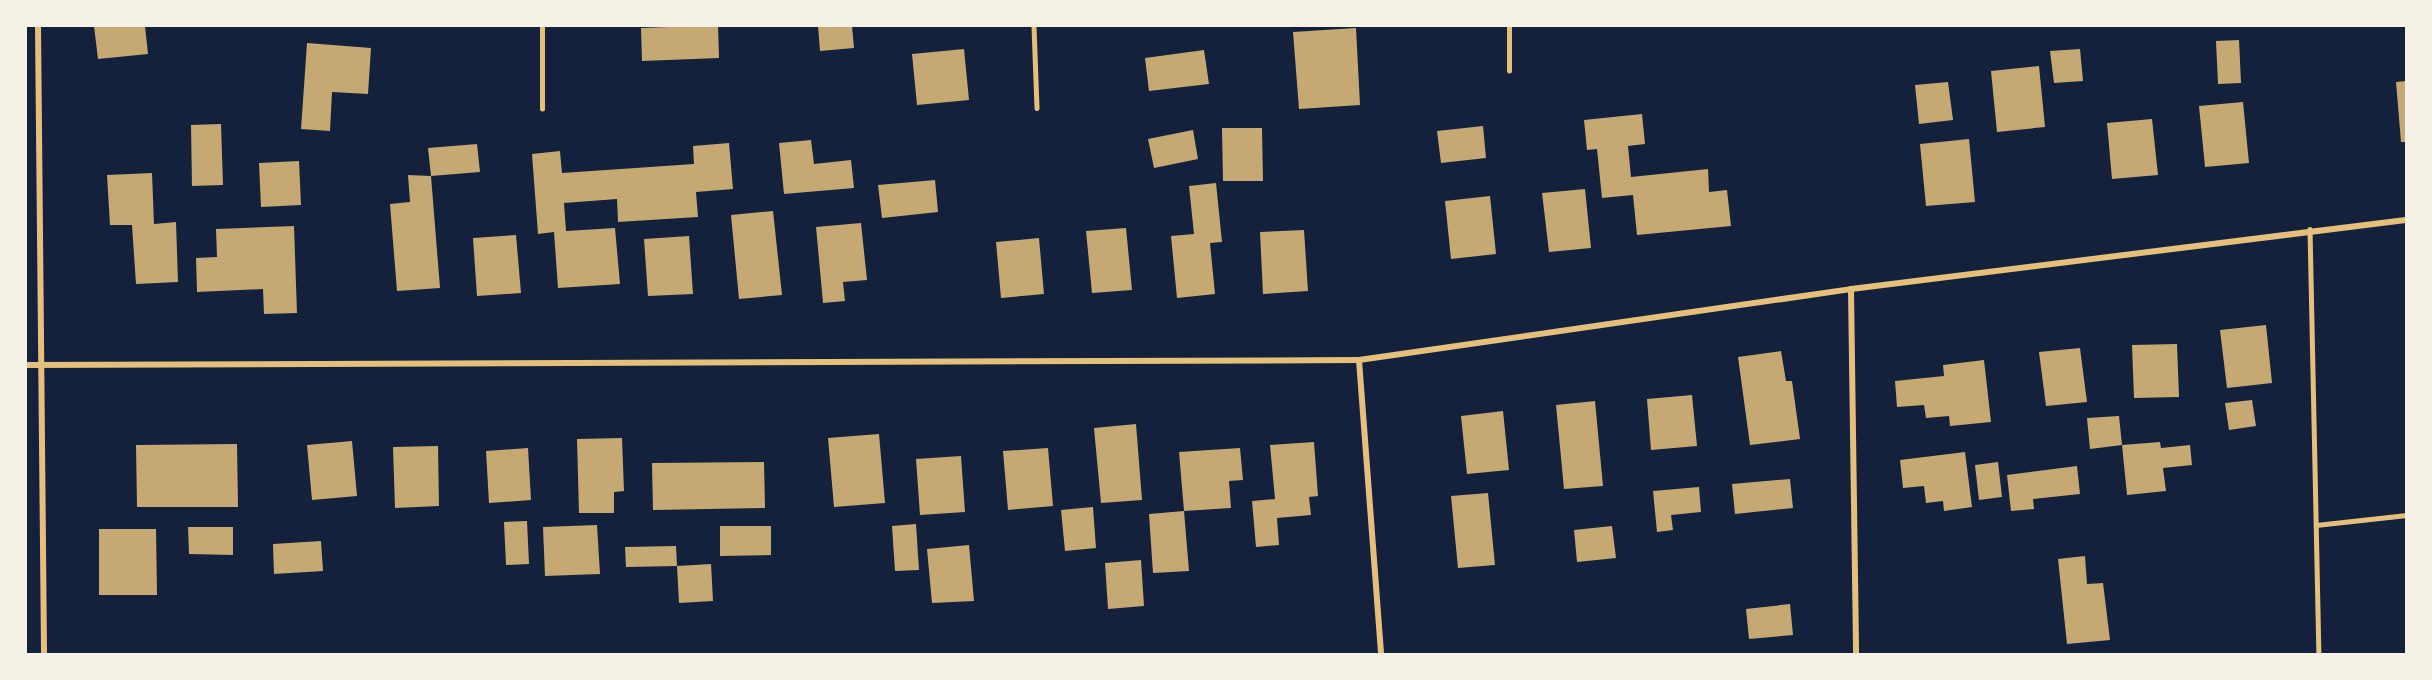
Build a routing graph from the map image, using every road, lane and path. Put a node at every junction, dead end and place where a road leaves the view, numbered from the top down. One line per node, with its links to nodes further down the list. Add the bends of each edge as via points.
1 (38, 26): 13 (street)
2 (542, 26): 7 (lane)
3 (1034, 26): 6 (lane)
4 (1509, 26): 5 (lane)
5 (1509, 71)
6 (1037, 108)
7 (542, 109)
8 (2406, 220): 9 (street)
9 (2310, 229): 10 (street); 15 (lane)
10 (1851, 289): 11 (street); 18 (street)
11 (1359, 360): 13 (street); 17 (street)
12 (26, 365): 13 (street)
13 (40, 365): 16 (street)
14 (2406, 515): 15 (lane)
15 (2316, 525): 19 (lane)
16 (44, 654)
17 (1381, 654)
18 (1856, 654)
19 (2319, 654)

